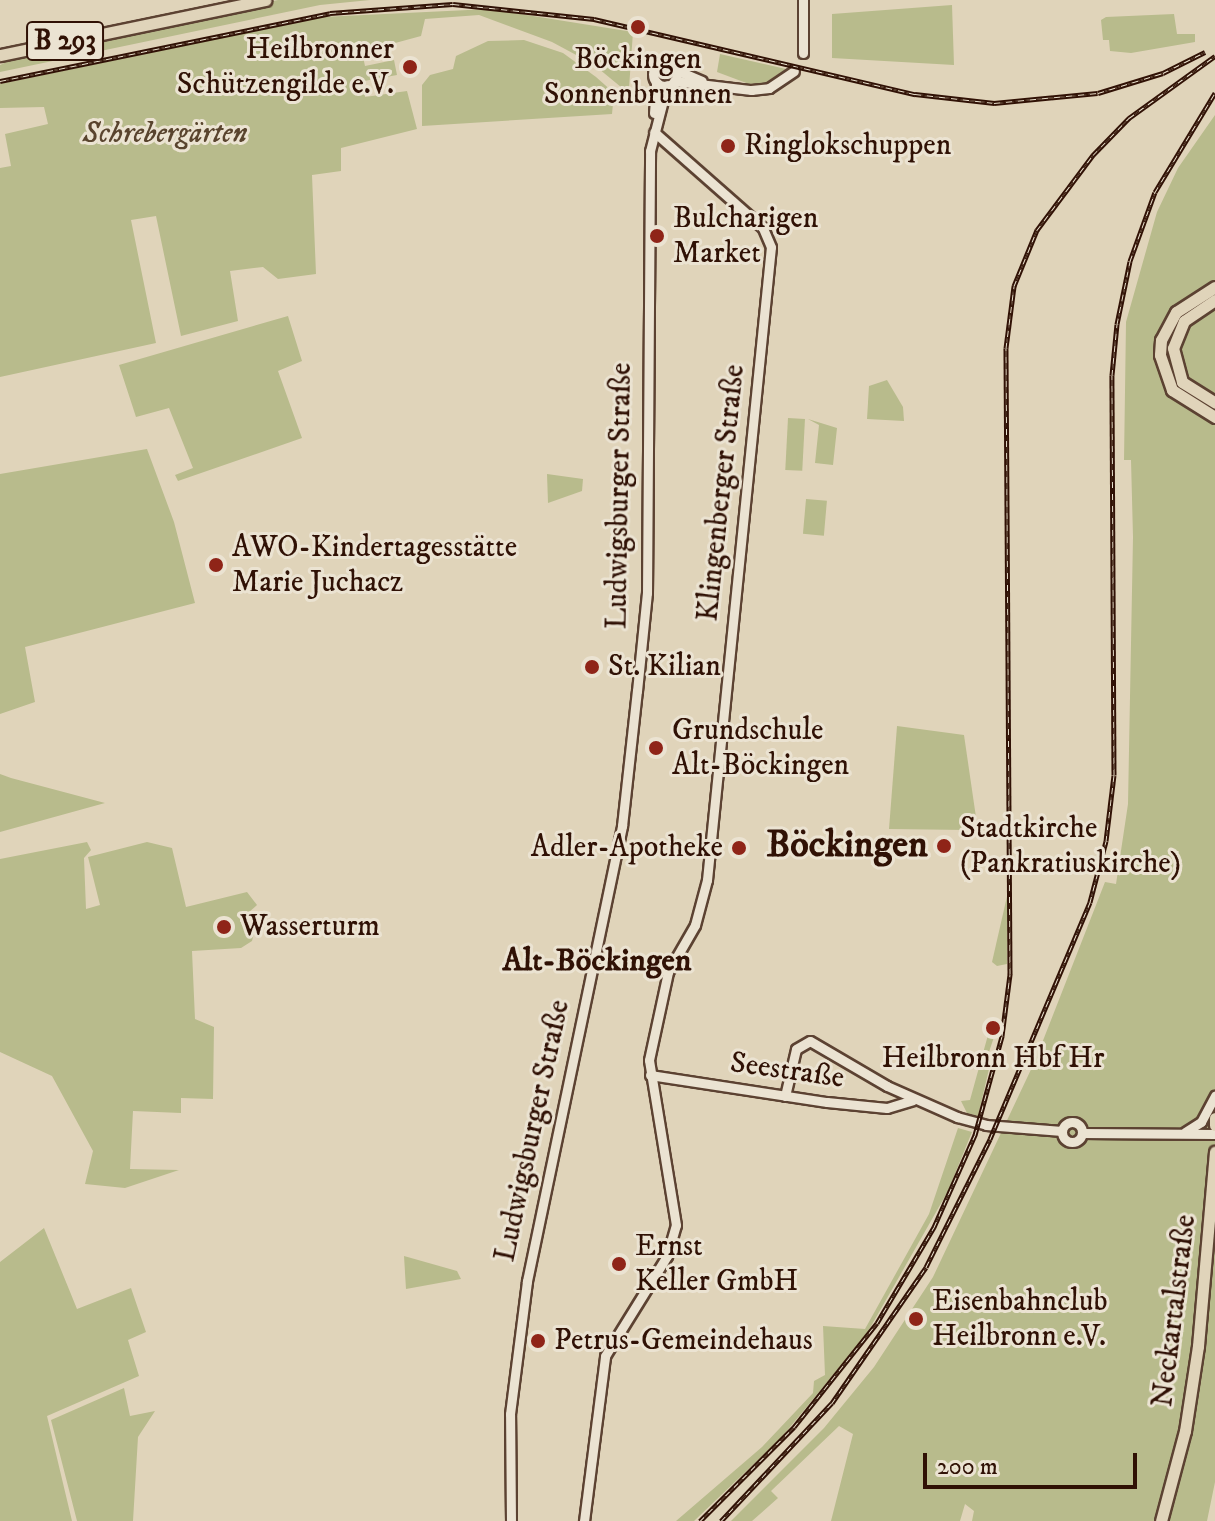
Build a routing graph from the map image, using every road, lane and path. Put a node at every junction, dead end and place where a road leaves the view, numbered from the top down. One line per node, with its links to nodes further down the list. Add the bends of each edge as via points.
1 (265, 0): 4 (main road, B 293)
2 (803, 0): 3 (street)
3 (803, 53)
4 (0, 55)
5 (794, 71): 6 (street, via 769,88)
6 (673, 79): 7 (street); 7 (street, via 661,62 653,71); 8 (street, Ludwigsburger Straße)
7 (656, 82): 8 (street, Ludwigsburger Straße)
8 (654, 132): 13 (street, Klingenberger Straße, via 763,228 771,252 707,880 695,925 668,972); 22 (street, Ludwigsburger Straße, via 648,251 647,593 622,826 527,1281 510,1414)
9 (1215, 287): 12 (main road, via 1176,312 1161,340 1160,355 1172,390)
10 (1215, 300): 11 (main road, via 1184,321 1173,348 1182,382)
11 (1215, 403)
12 (1215, 417)
13 (650, 1075): 14 (street, Seestraße); 23 (street, Klingenberger Straße, via 676,1225 660,1268 605,1356)
14 (785, 1096): 16 (street, Seestraße, via 887,1108); 16 (street, via 796,1049 816,1042)
15 (1215, 1096): 19 (street, via 1201,1122)
16 (917, 1099): 19 (street, via 986,1125 1062,1131 1070,1142 1082,1133)
17 (1215, 1118): 18 (main road)
18 (1215, 1125)
19 (1181, 1133): 20 (street)
20 (1215, 1134)
21 (1215, 1152): 24 (main road, Neckartalstraße, via 1198,1346 1185,1431)
22 (511, 1521)
23 (584, 1521)
24 (1161, 1521)

